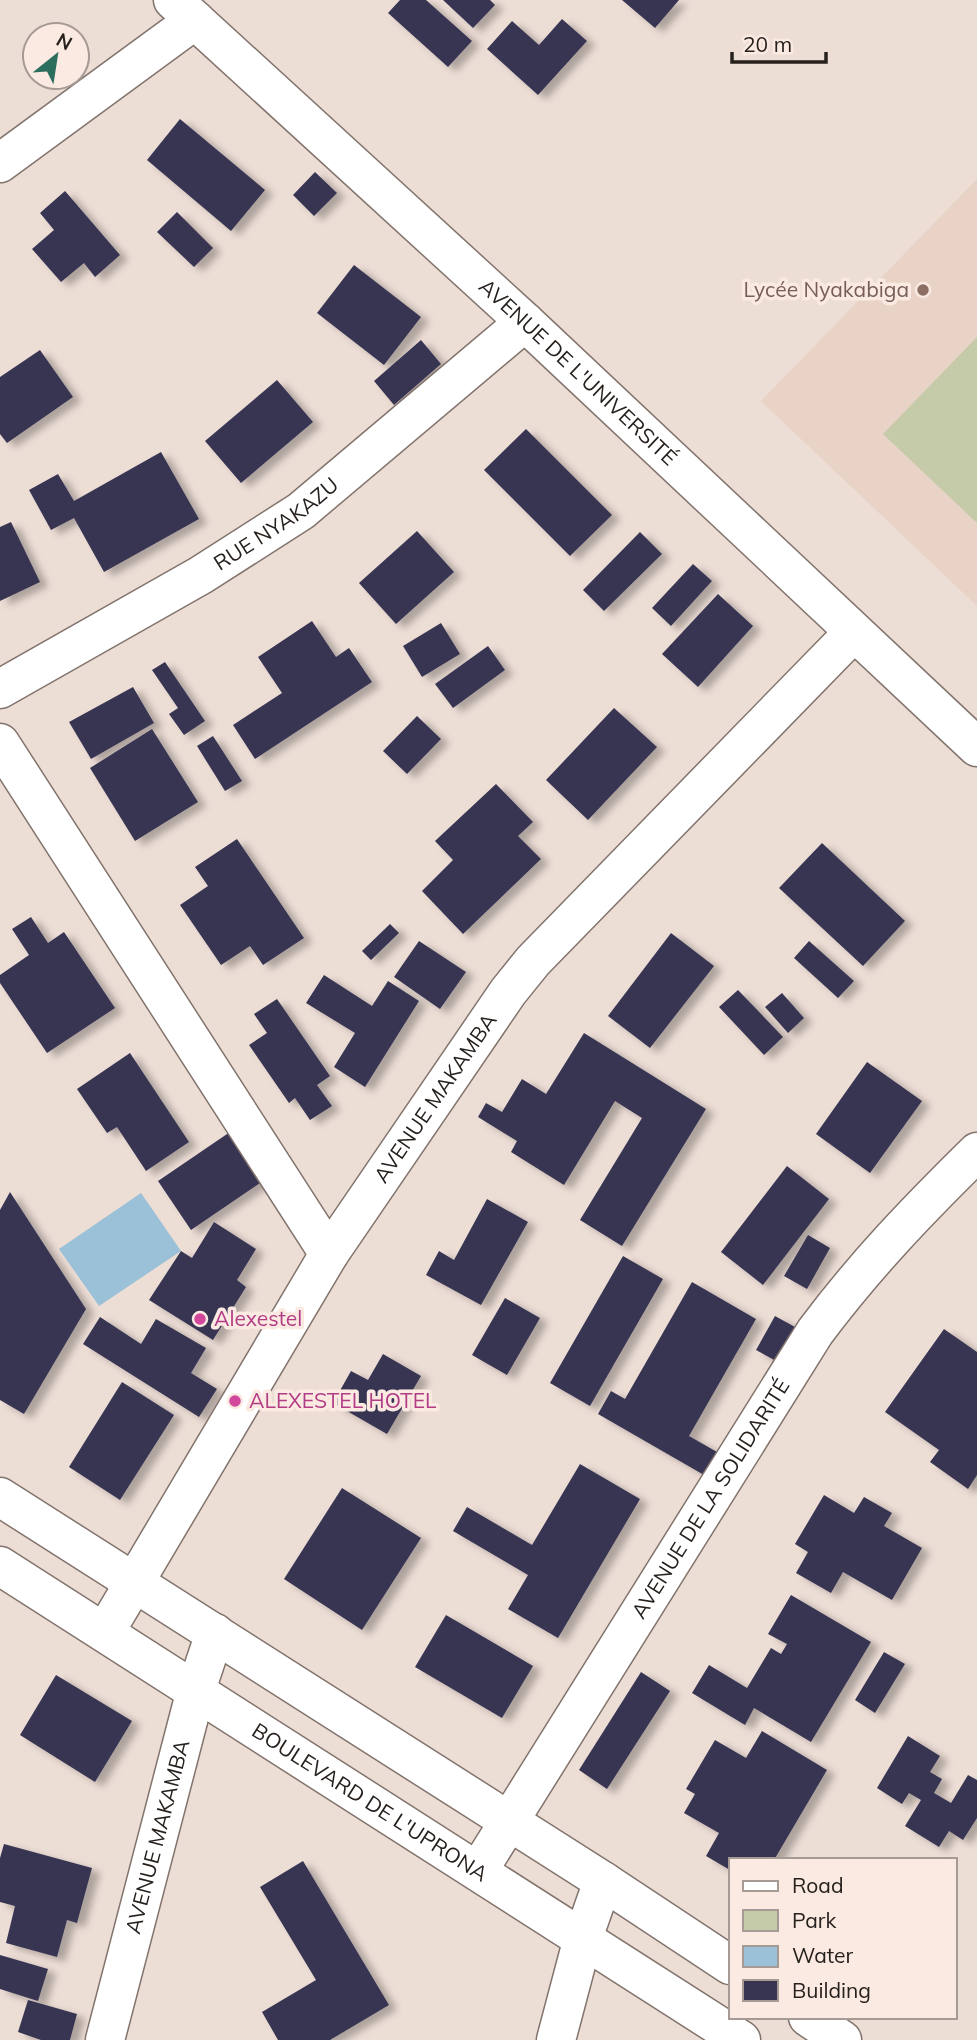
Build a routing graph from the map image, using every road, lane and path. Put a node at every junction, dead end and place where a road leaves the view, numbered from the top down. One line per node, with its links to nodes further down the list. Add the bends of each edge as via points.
1 (184, 10): 2 (street); 3 (street, AVENUE DE L'UNIVERSITÉ)
2 (0, 163)
3 (525, 322): 4 (street, AVENUE DE L'UNIVERSITÉ); 5 (street, RUE NYAKAZU, via 301,511 201,575)
4 (854, 632): 7 (street, AVENUE DE L'UNIVERSITÉ); 9 (street, AVENUE MAKAMBA, via 533,961)
5 (0, 690)
6 (0, 743): 9 (street)
7 (977, 747)
8 (977, 1152): 16 (street, AVENUE DE LA SOLIDARITÉ, via 907,1221 815,1332)
9 (329, 1254): 12 (street, AVENUE MAKAMBA)
10 (0, 1497): 12 (street)
11 (0, 1566): 13 (street, BOULEVARD DE L'UPRONA)
12 (135, 1581): 13 (street, AVENUE MAKAMBA); 14 (street)
13 (105, 1632): 15 (street, BOULEVARD DE L'UPRONA)
14 (215, 1633): 15 (street, AVENUE MAKAMBA); 16 (street)
15 (196, 1690): 17 (street, BOULEVARD DE L'UPRONA); 22 (street, AVENUE MAKAMBA)
16 (508, 1821): 17 (street, AVENUE DE LA SOLIDARITÉ); 18 (street)
17 (478, 1871): 19 (street, BOULEVARD DE L'UPRONA)
18 (603, 1881): 19 (street); 20 (street)
19 (583, 1938): 23 (street); 24 (street, BOULEVARD DE L'UPRONA)
20 (729, 1964)
21 (811, 2019): 25 (street)
22 (105, 2040)
23 (556, 2040)
24 (741, 2040)
25 (842, 2040)

